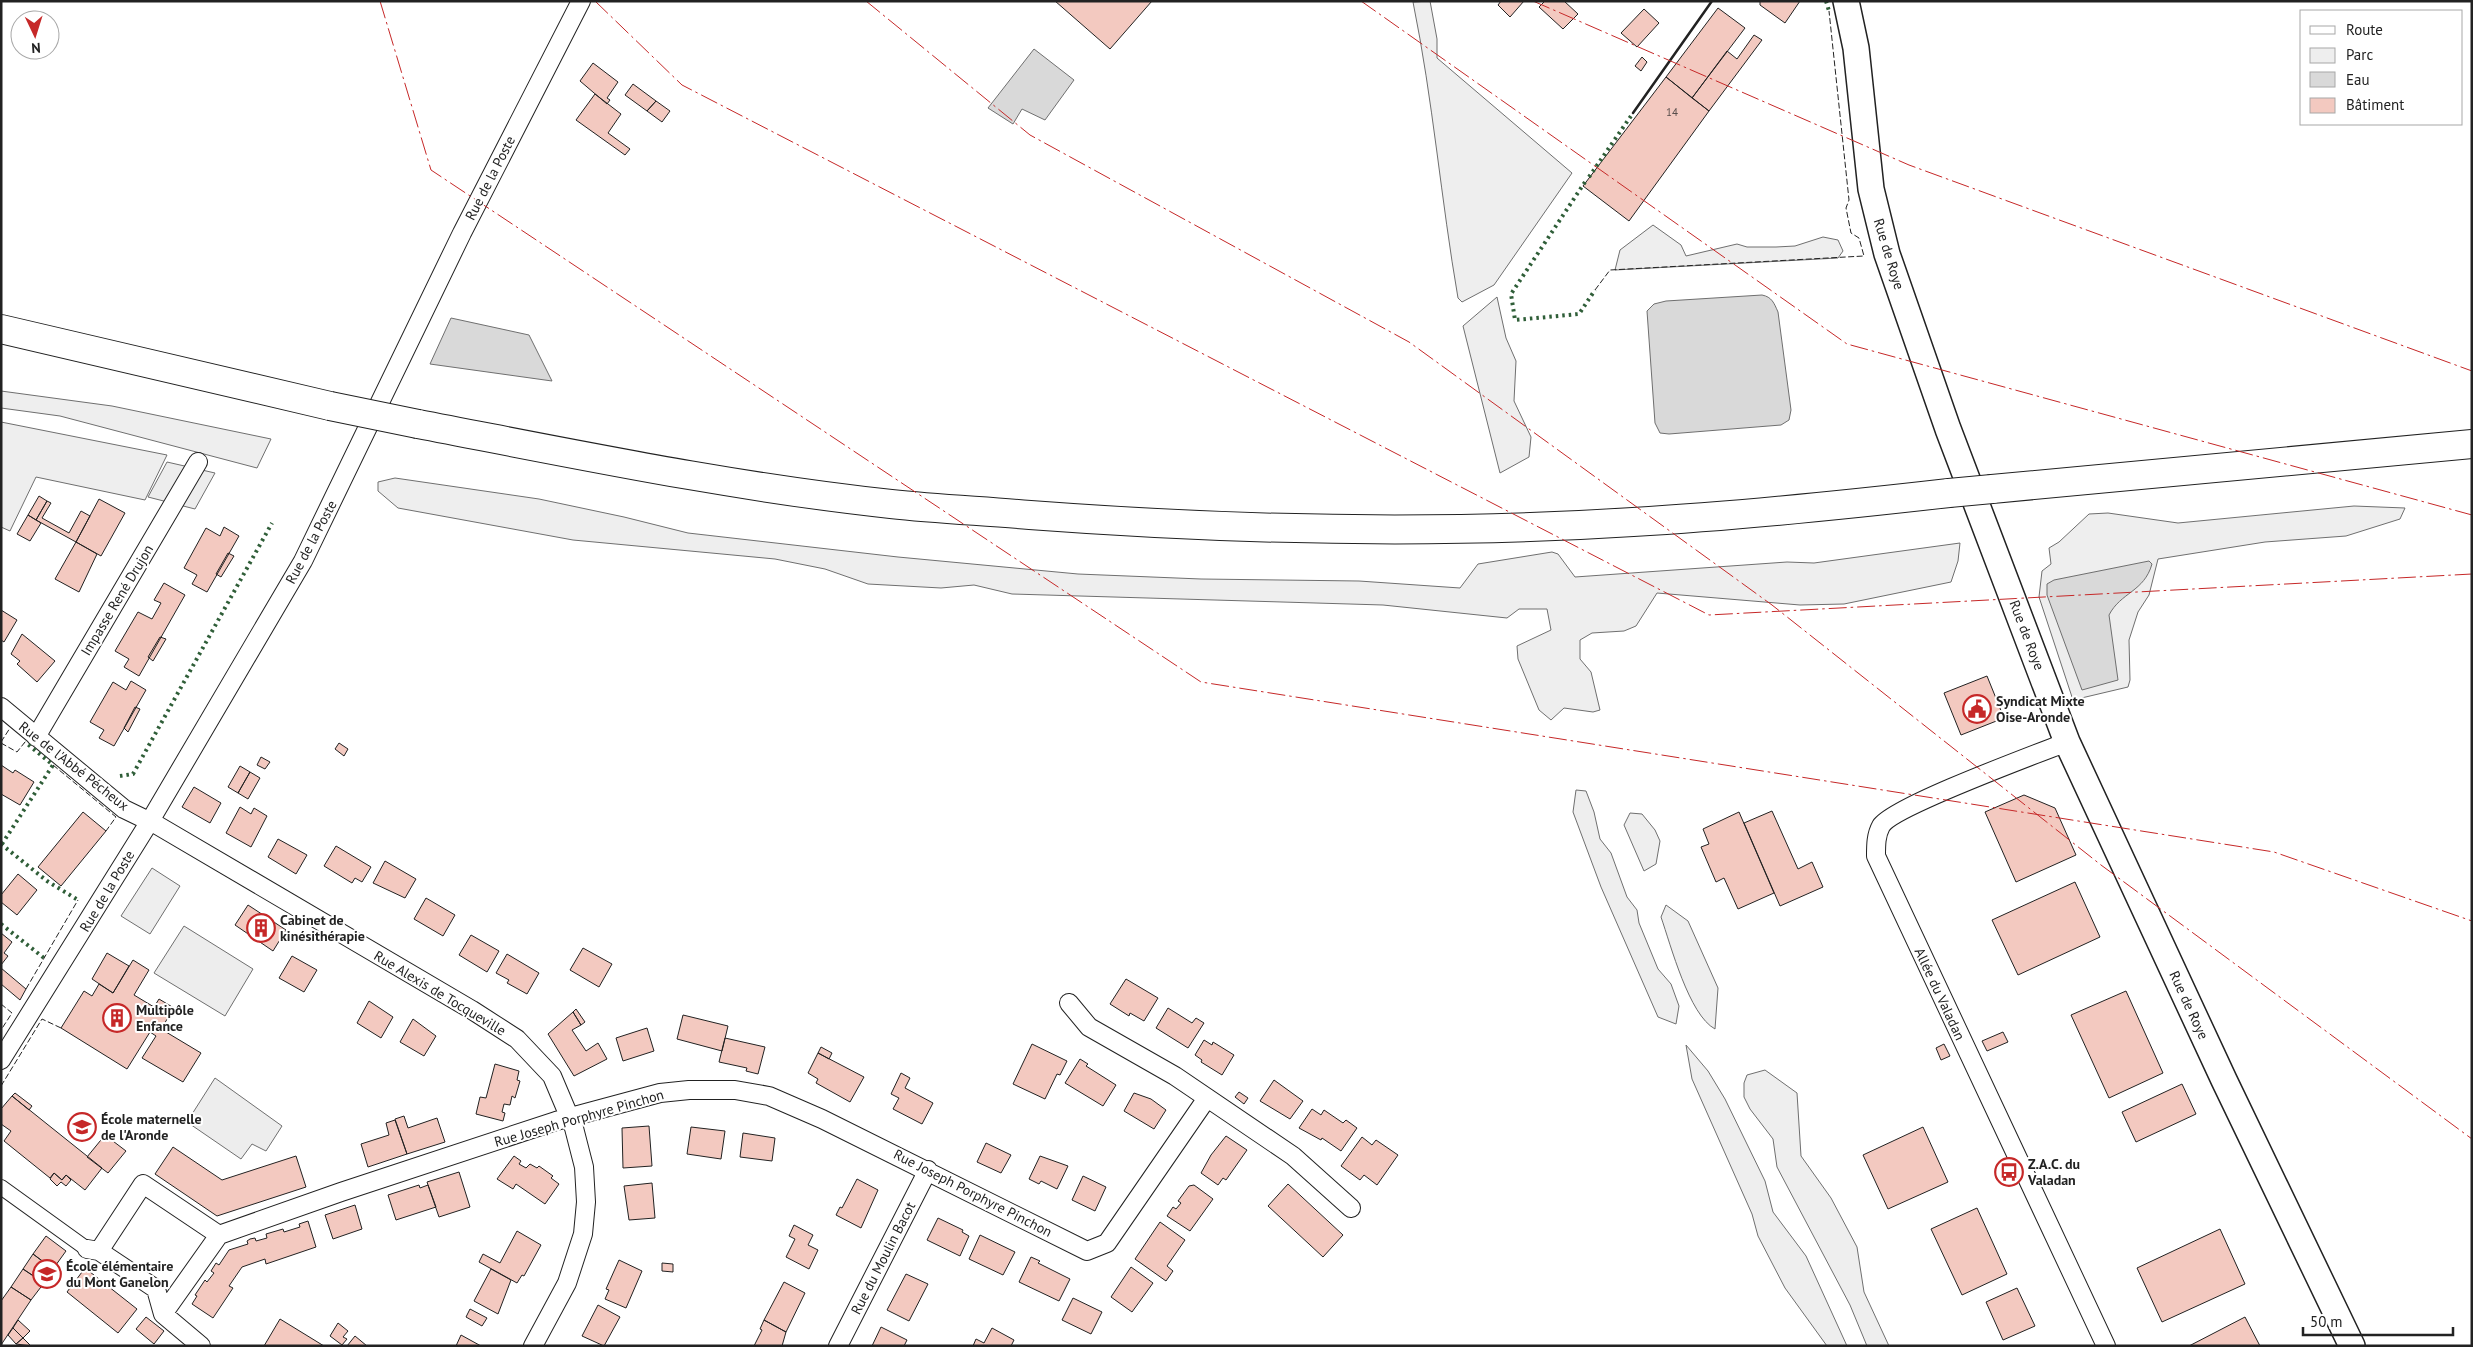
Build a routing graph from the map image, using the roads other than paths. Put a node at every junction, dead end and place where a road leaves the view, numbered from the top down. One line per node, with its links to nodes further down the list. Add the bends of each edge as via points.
1 (581, 1): 9 (street, Rue de la Poste, via 462,233 303,561)
2 (1846, 1): 8 (main road, Rue de Roye, via 1856,48 1870,182 1887,254 1948,429)
3 (1, 329): 4 (main road, bridge, via 330,406 685,475 890,504 1114,521 1271,528 1500,528 1630,522 1733,515)
4 (2472, 444)
5 (198, 462): 7 (street, Impasse René Drujon)
6 (1, 707): 7 (street, Rue de l'Abbé Pécheux)
7 (36, 737): 9 (street, Rue de l'Abbé Pécheux, via 124,809)
8 (2067, 742): 23 (street, Allée du Valadan, via 1912,805 1882,824 1876,839 1876,856); 24 (main road, Rue de Roye)
9 (150, 821): 11 (street, Rue de la Poste); 13 (street, Rue Alexis de Tocqueville, via 517,1039 552,1076)
10 (1069, 1003): 12 (street, via 1089,1027)
11 (1, 1060)
12 (1207, 1098): 14 (street, Rue Joseph Porphyre Pinchon, via 1107,1243 1087,1251); 16 (street, via 1293,1156)
13 (569, 1118): 14 (street, Rue Joseph Porphyre Pinchon, via 660,1093 735,1090 769,1096); 17 (street, Rue Joseph Porphyre Pinchon); 21 (street, Rue Alexis de Tocqueville, via 584,1167 586,1202 583,1234 567,1283)
14 (928, 1170): 22 (street, Rue du Moulin Bacot)
15 (1, 1187): 18 (street)
16 (1351, 1208)
17 (219, 1235): 18 (street, via 142,1184); 19 (street)
18 (93, 1250): 19 (street, via 156,1289)
19 (163, 1314): 20 (street)
20 (201, 1346)
21 (533, 1346)
22 (838, 1346)
23 (2106, 1346)
24 (2352, 1346)

